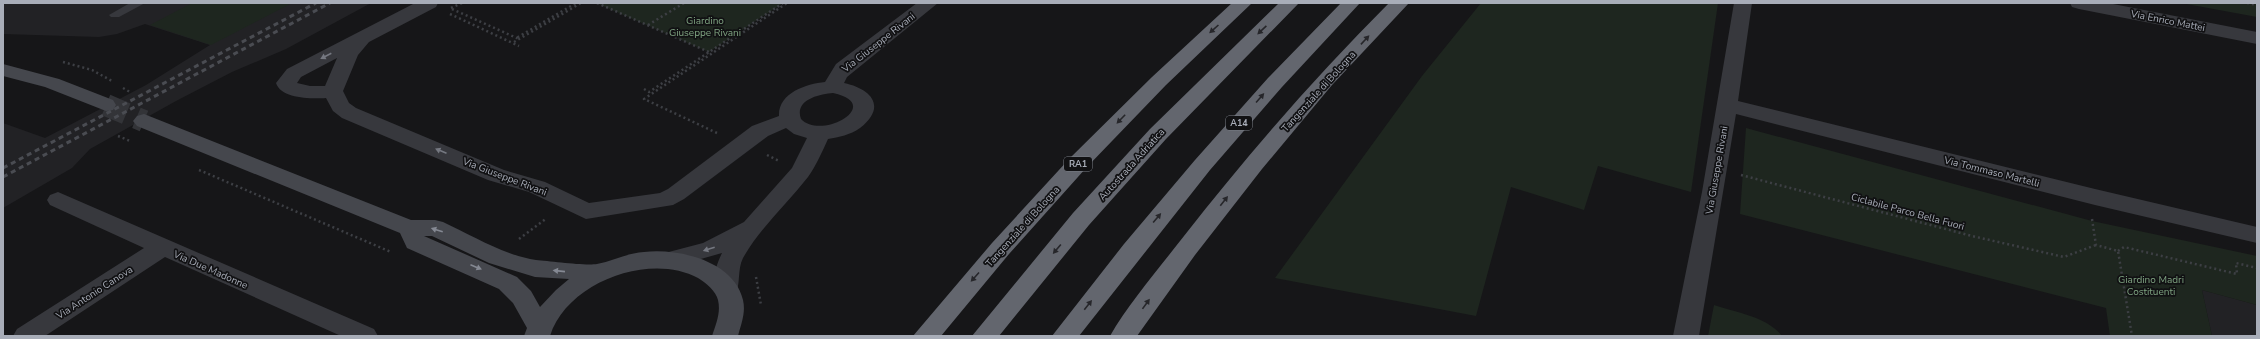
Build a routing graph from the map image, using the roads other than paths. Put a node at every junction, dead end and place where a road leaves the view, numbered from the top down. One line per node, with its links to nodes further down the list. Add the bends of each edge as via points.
1 (139, 3): 10 (lane)
2 (929, 3): 14 (street, Via Giuseppe Rivani, via 843,68)
3 (1243, 3): 33 (highway, Tangenziale di Bologna / RA1, one-way to 33, via 1166,74 1088,154 973,279)
4 (1290, 3): 34 (highway, Autostrada Adriatica, one-way to 34, via 1158,134 1081,219)
5 (1351, 3): 35 (highway, A14, one-way to 5, via 1132,248 1206,160 1293,61)
6 (1400, 3): 36 (highway, Tangenziale di Bologna, one-way to 6, via 1242,178 1333,73)
7 (1743, 3): 17 (street, Via Giuseppe Rivani)
8 (2079, 3): 11 (street, Via Enrico Mattei)
9 (437, 4): 12 (street)
10 (115, 16)
11 (2257, 38)
12 (361, 39): 15 (street, via 349,54); 15 (street, one-way to 15, via 294,72 286,83 287,86 303,93)
13 (3, 70): 16 (main road, via 52,83)
14 (833, 86): 18 (street, Via Giuseppe Rivani, via 816,89 801,96 790,109); 20 (street, Via Giuseppe Rivani, via 850,90 862,97 865,105 863,113 857,121 847,127)
15 (333, 91): 18 (street, Via Giuseppe Rivani, one-way to 15, via 767,127 665,200 591,211 580,209 537,187 496,175 349,113 340,106)
16 (106, 105)
17 (1727, 105): 24 (street, Via Tommaso Martelli); 37 (street, Via Giuseppe Rivani)
18 (789, 120): 20 (street, Via Giuseppe Rivani, via 799,129)
19 (144, 122): 23 (main road)
20 (820, 133): 22 (street, via 801,171)
21 (58, 200): 25 (street, Via Due Madonne)
22 (755, 224): 26 (street, one-way to 26, via 725,243); 28 (street, via 728,266)
23 (408, 228): 27 (main road, one-way to 23, via 535,268 497,257 435,228); 29 (main road, one-way to 29, via 416,242 508,283 522,297)
24 (2257, 235)
25 (163, 247): 30 (street, Via Antonio Canova); 31 (street, Via Due Madonne)
26 (669, 260): 27 (main road, via 644,260); 28 (main road, via 709,272)
27 (598, 273): 29 (main road, via 563,297)
28 (726, 290): 32 (main road, via 732,303)
29 (536, 333)
30 (26, 336)
31 (365, 336)
32 (725, 336)
33 (926, 336)
34 (985, 336)
35 (1065, 336)
36 (1123, 336)
37 (1686, 336)

